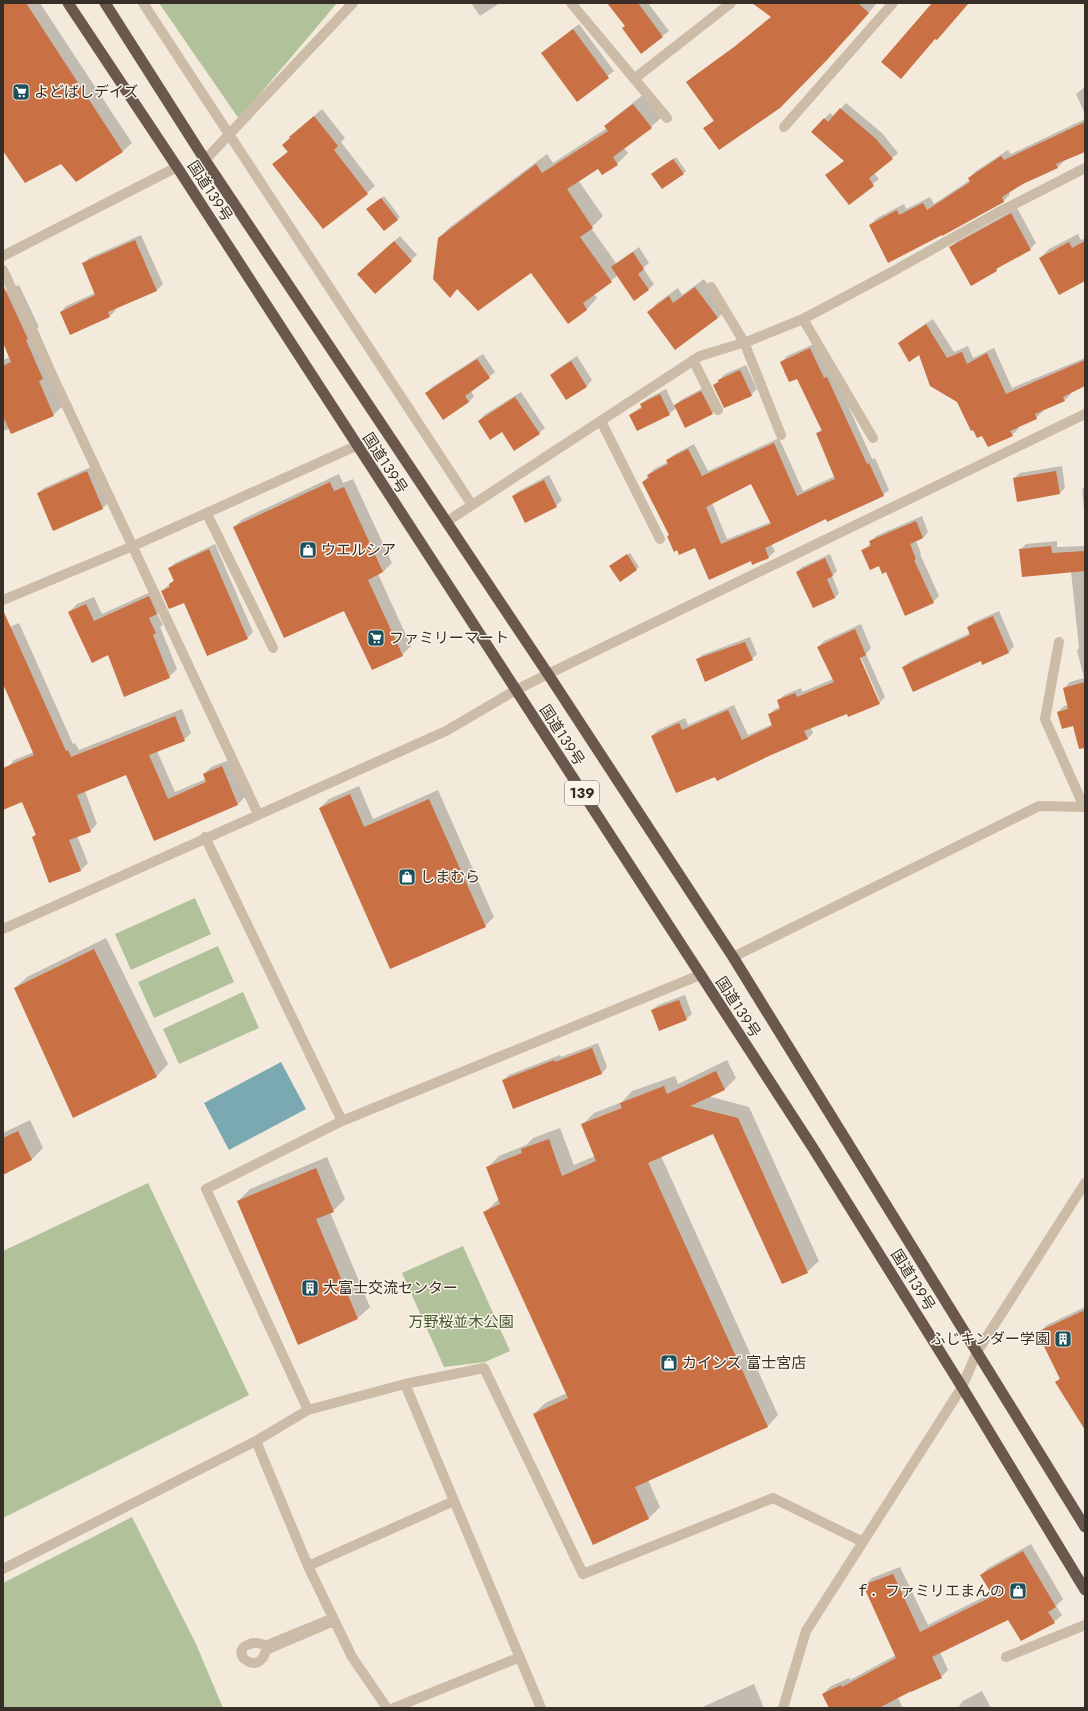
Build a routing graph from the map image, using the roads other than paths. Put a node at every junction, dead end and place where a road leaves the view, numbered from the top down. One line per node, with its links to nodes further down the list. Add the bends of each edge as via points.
1 (68, 3): 13 (highway, 国道139号 / 139)
2 (105, 3): 12 (highway, 国道139号 / 139)
3 (143, 3): 11 (street)
4 (353, 3): 11 (street)
5 (571, 3): 8 (street)
6 (731, 3): 8 (street)
7 (893, 3): 10 (street)
8 (634, 79): 9 (street)
9 (666, 118)
10 (784, 127)
11 (229, 135): 12 (street); 27 (street)
12 (205, 160): 29 (highway, 国道139号 / 139)
13 (176, 167): 15 (street); 26 (highway, 国道139号 / 139)
14 (1085, 168): 18 (street)
15 (3, 256)
16 (3, 270): 31 (street)
17 (711, 287): 19 (street)
18 (803, 319): 19 (street); 25 (street)
19 (744, 342): 20 (street); 24 (street)
20 (693, 360): 21 (street); 23 (street)
21 (718, 410)
22 (1085, 414): 35 (street)
23 (601, 421): 27 (street); 30 (street)
24 (781, 435)
25 (873, 438)
26 (356, 446): 28 (street); 36 (highway, 国道139号 / 139)
27 (472, 505): 29 (street)
28 (207, 514): 31 (street); 34 (street)
29 (446, 522): 35 (highway, 国道139号 / 139)
30 (660, 539)
31 (133, 546): 32 (street); 38 (street)
32 (3, 600)
33 (1059, 642): 37 (street, via 1045,719)
34 (273, 648)
35 (548, 674): 36 (street); 41 (highway, 国道139号 / 139)
36 (516, 690): 38 (street, via 446,731); 42 (highway, 国道139号 / 139)
37 (1085, 807): 41 (street, via 1039,806)
38 (258, 814): 39 (street)
39 (205, 838): 40 (street); 43 (street)
40 (3, 929)
41 (733, 957): 45 (highway, 国道139号 / 139)
42 (700, 975): 43 (street); 47 (highway, 国道139号 / 139, via 813,1148)
43 (342, 1122): 48 (street, via 206,1189)
44 (1085, 1183): 45 (street)
45 (977, 1352): 47 (street); 51 (highway, 国道139号 / 139)
46 (405, 1384): 48 (street); 50 (street); 52 (street, via 484,1368 583,1574 773,1498)
47 (962, 1387): 52 (street); 55 (highway, 国道139号 / 139)
48 (308, 1410): 49 (street)
49 (256, 1441): 53 (street); 54 (street)
50 (454, 1501): 53 (street); 58 (street)
51 (1085, 1527)
52 (862, 1542): 63 (street, via 806,1631)
53 (308, 1566): 56 (street)
54 (3, 1569)
55 (1085, 1590)
56 (334, 1620): 56 (street, via 266,1650 263,1658 254,1663 243,1660 242,1649 247,1645 258,1643 265,1646); 60 (street, via 352,1658)
57 (1085, 1625): 59 (street)
58 (520, 1657): 61 (street); 62 (street)
59 (1006, 1657)
60 (387, 1708)
61 (394, 1708)
62 (542, 1708)
63 (783, 1708)

